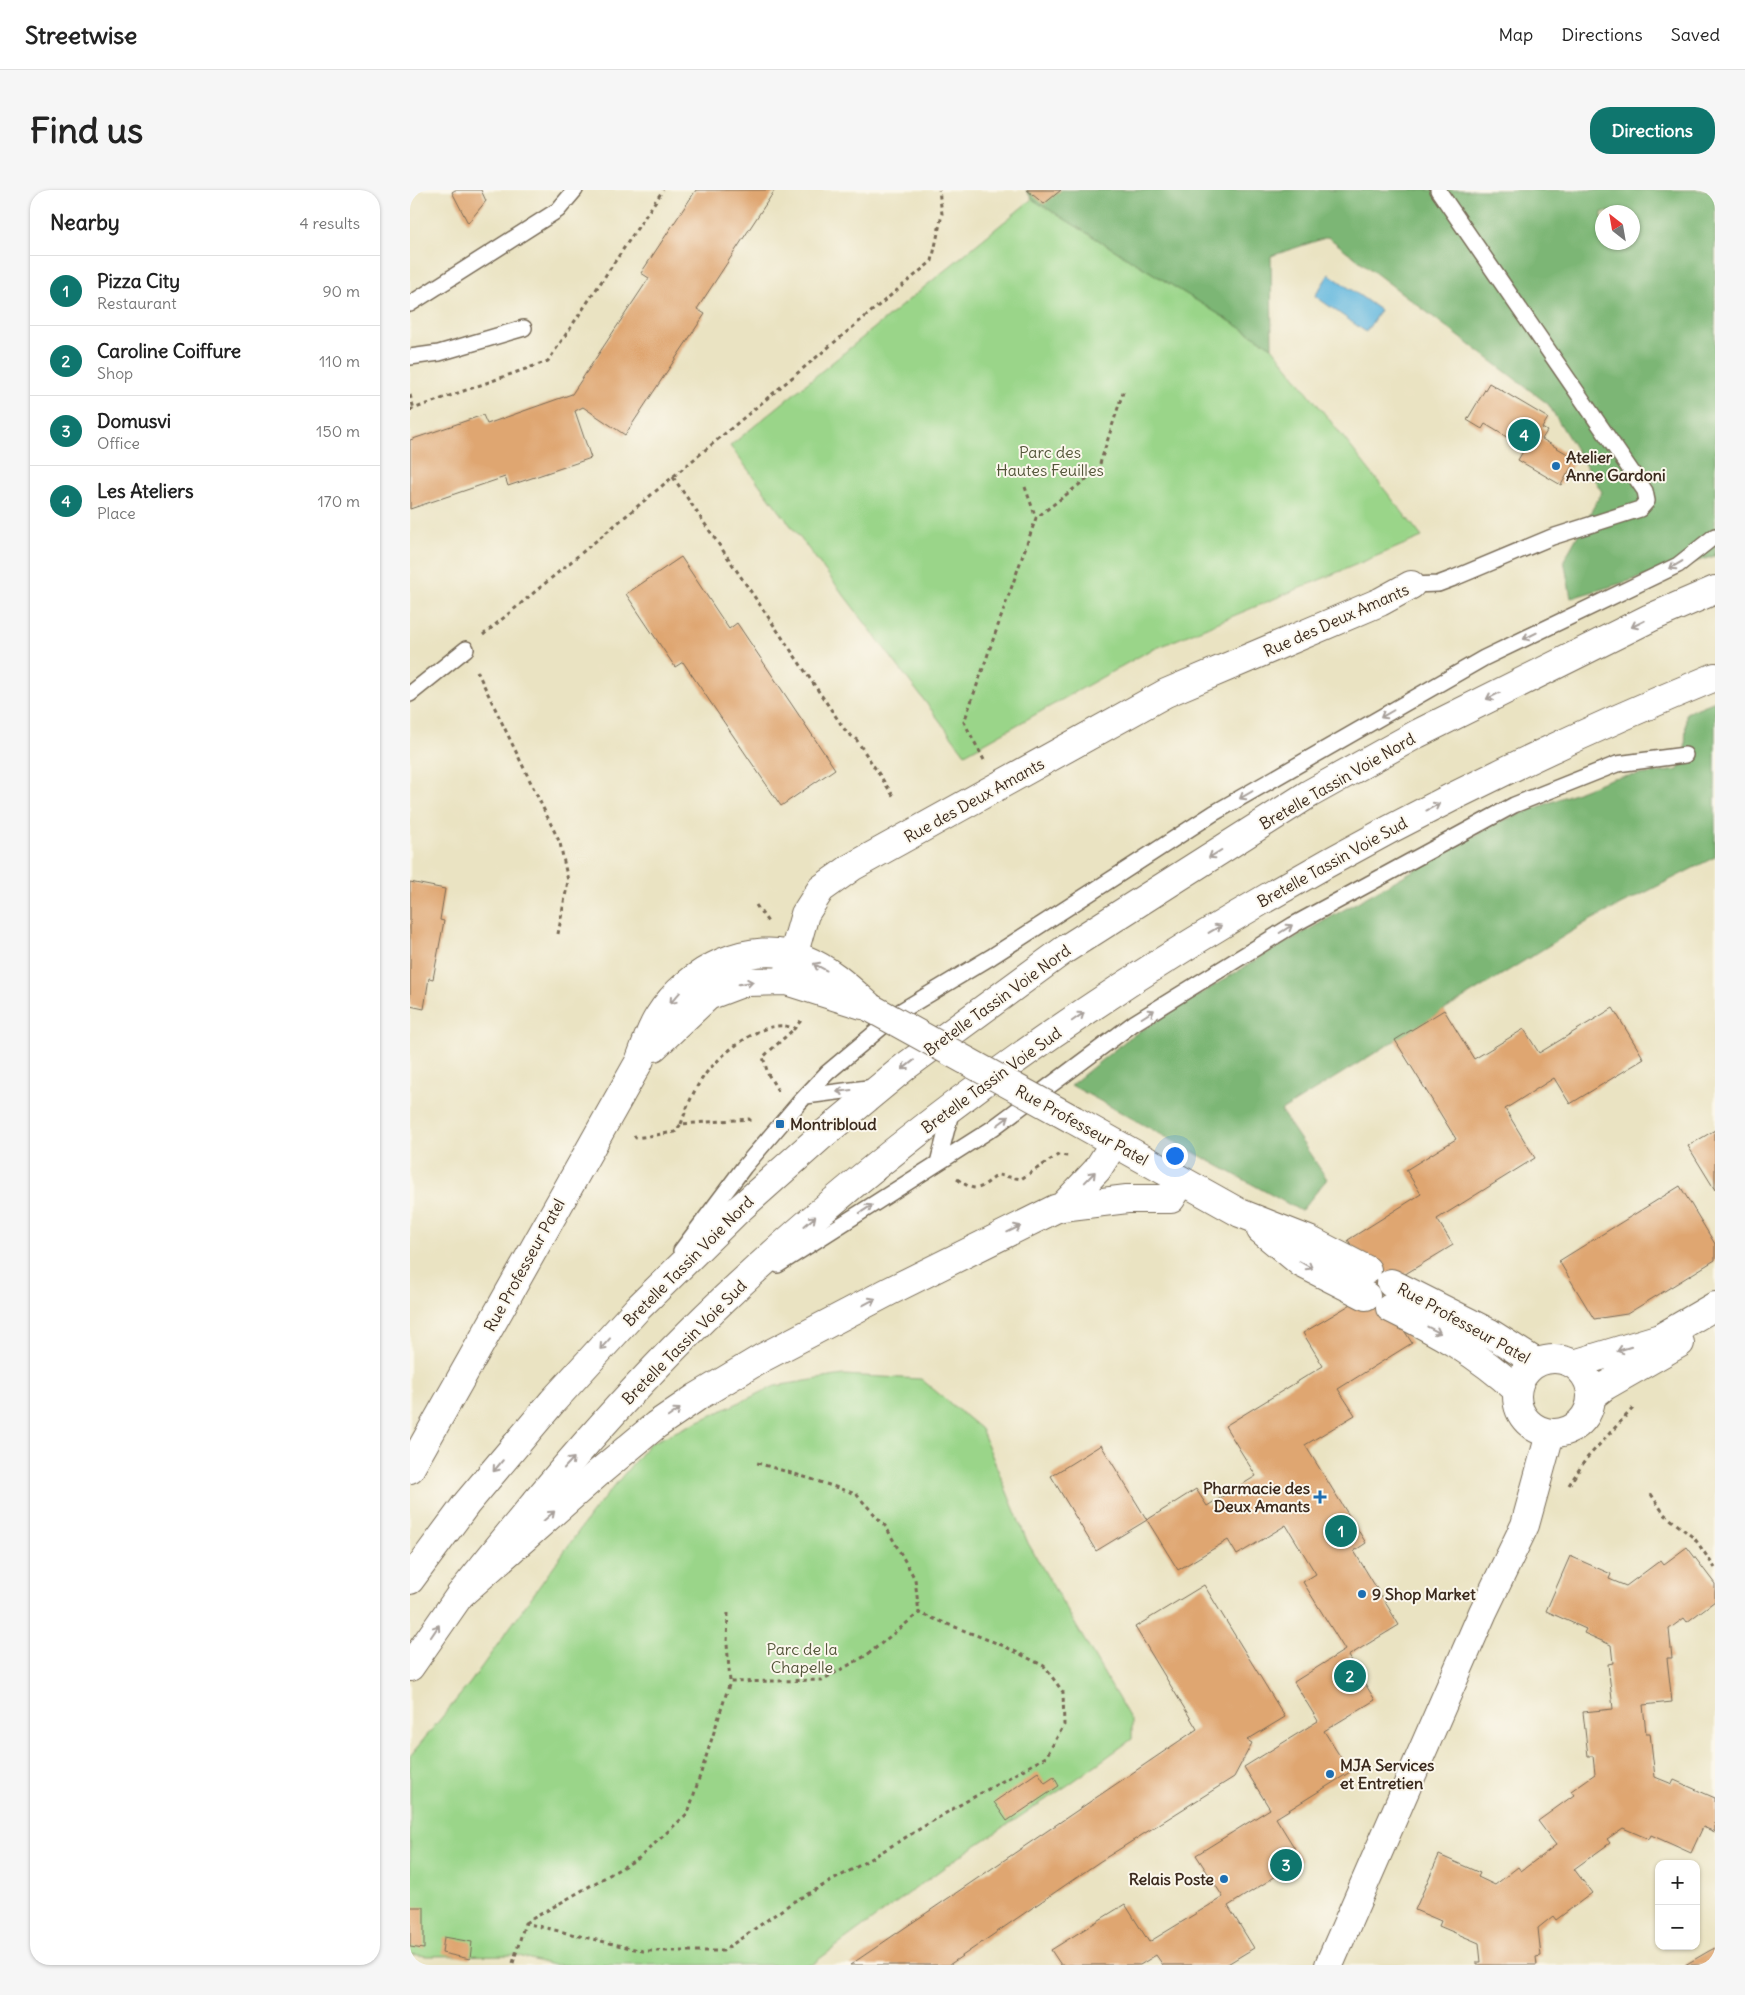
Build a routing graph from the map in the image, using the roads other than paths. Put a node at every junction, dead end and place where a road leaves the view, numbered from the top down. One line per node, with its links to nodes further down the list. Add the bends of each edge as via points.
1 (575, 190): 3 (lane, via 558,210)
2 (1438, 190): 7 (lane, Rue des Deux Amants, via 1645,491 1647,500 1640,509 1552,537 1438,584)
3 (410, 304)
4 (524, 328): 5 (lane, via 439,353)
5 (410, 357)
6 (1715, 536): 15 (lane, one-way to 15, via 1678,565 1484,658 1214,813 901,1011 827,1073)
7 (1410, 585): 13 (main road, Rue des Deux Amants, via 1380,602 1166,692 852,868 821,890 805,914)
8 (1715, 590): 14 (main road, Bretelle Tassin Voie Nord, one-way to 14, via 1650,618 1435,725 1309,794 1064,950)
9 (466, 649): 11 (lane)
10 (1715, 676): 16 (main road, Bretelle Tassin Voie Sud, one-way to 10, via 1087,1011 1279,890 1492,777 1602,724)
11 (410, 694)
12 (1685, 755): 18 (lane, one-way to 12, via 993,1128 1134,1023 1293,925 1514,806 1617,764)
13 (789, 968): 17 (main road, Rue Professeur Patel, bridge, via 805,959 837,976 871,1008); 31 (main road, Rue Professeur Patel, via 764,952 726,960 689,981 658,1016 639,1062)
14 (882, 1086): 15 (lane, one-way to 15); 24 (main road, Bretelle Tassin Voie Nord, via 736,1211)
15 (806, 1096): 24 (lane, via 744,1167)
16 (953, 1106): 18 (lane); 22 (main road, Bretelle Tassin Voie Sud, one-way to 16, via 855,1183)
17 (1114, 1143): 19 (main road, Rue Professeur Patel); 20 (main road, one-way to 17, via 1097,1170)
18 (938, 1163): 22 (lane, one-way to 18)
19 (1182, 1181): 20 (main road, via 1171,1199 1127,1199); 21 (main road, Rue Professeur Patel, via 1240,1213 1311,1241)
20 (1062, 1207): 33 (main road, one-way to 20, via 597,1474 656,1425 697,1397 762,1358 890,1291)
21 (1366, 1283)
22 (722, 1301): 33 (main road, Bretelle Tassin Voie Sud, one-way to 22, via 545,1489 661,1361)
23 (1715, 1306): 27 (main road, one-way to 27, via 1660,1338)
24 (638, 1308): 32 (main road, Bretelle Tassin Voie Nord, one-way to 32, via 553,1401 467,1503)
25 (1715, 1322): 29 (main road)
26 (1537, 1363): 27 (main road, via 1549,1359); 28 (main road, via 1520,1379); 28 (main road, Rue Professeur Patel, one-way to 28, via 1490,1333 1391,1296)
27 (1574, 1364): 29 (main road, via 1590,1384)
28 (1517, 1390): 30 (main road, via 1517,1402 1528,1424)
29 (1592, 1396): 30 (main road, via 1584,1420 1563,1433)
30 (1550, 1434): 35 (main road, via 1525,1525 1483,1612)
31 (410, 1469)
32 (410, 1580)
33 (460, 1595): 34 (main road, Bretelle Tassin Voie Sud, one-way to 33)
34 (410, 1667)
35 (1329, 1965)

